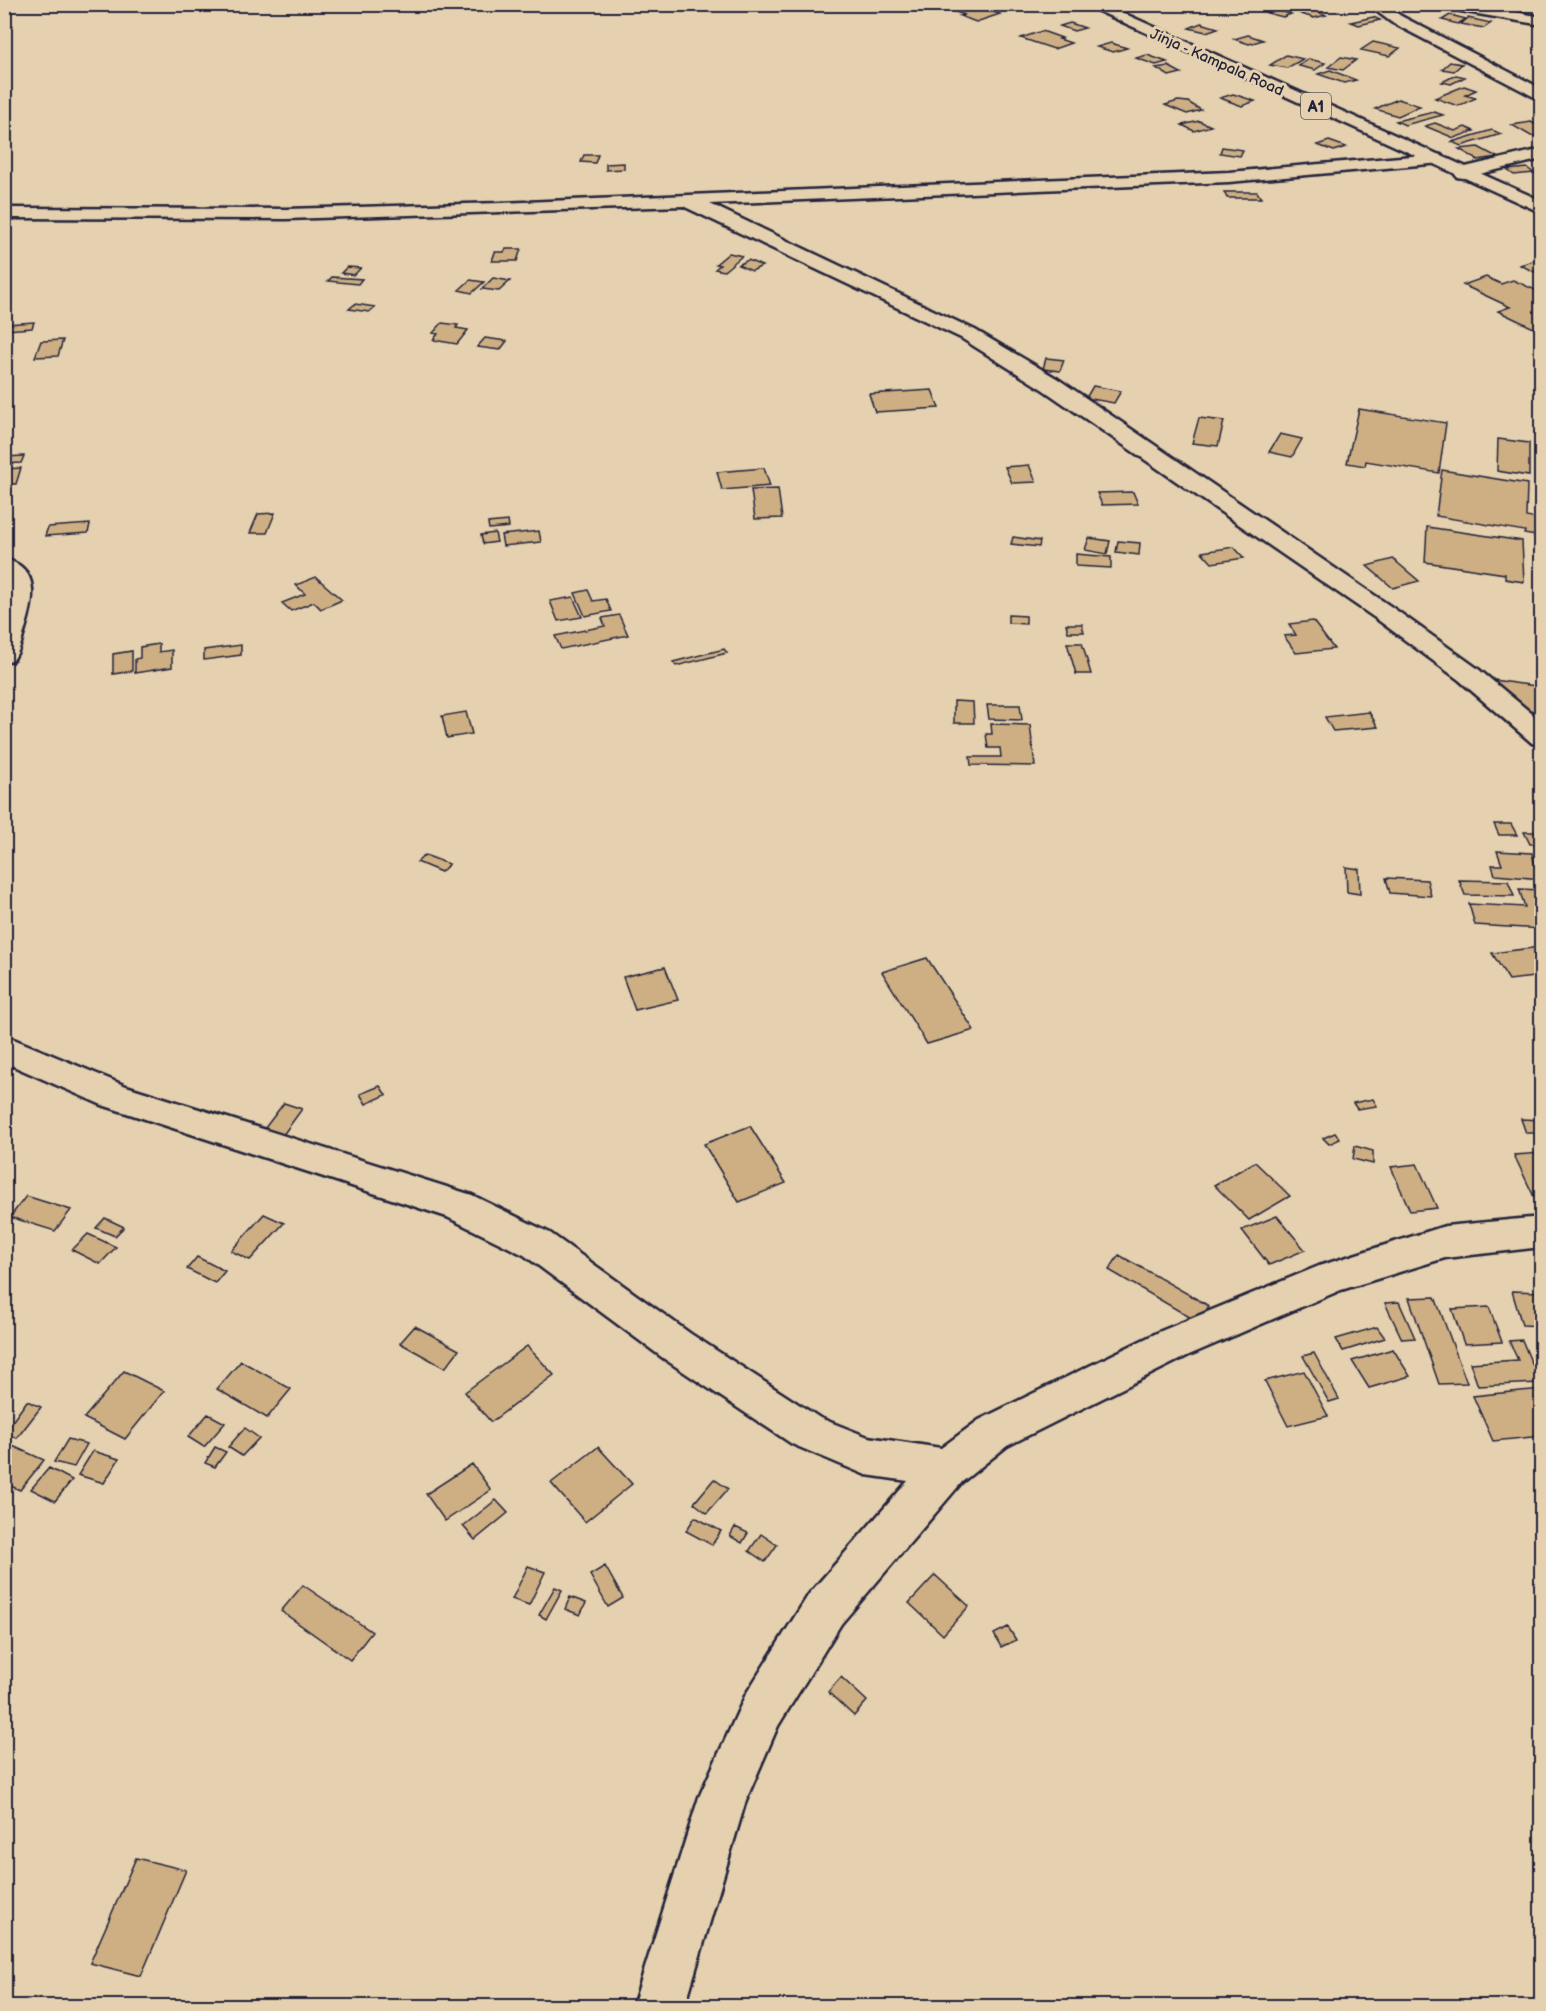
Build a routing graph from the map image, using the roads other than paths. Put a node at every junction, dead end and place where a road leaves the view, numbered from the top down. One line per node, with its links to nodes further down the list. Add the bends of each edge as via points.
1 (1090, 4): 7 (main road, Jinja - Kampala Road / A1)
2 (1374, 4): 5 (main road, via 1415,30)
3 (1443, 4): 4 (main road)
4 (1542, 21)
5 (1542, 96)
6 (1542, 154): 8 (main road)
7 (1434, 159): 8 (main road, Jinja - Kampala Road / A1); 9 (main road, via 1229,177)
8 (1462, 173): 10 (main road, Jinja - Kampala Road / A1)
9 (684, 199): 11 (main road, via 286,214); 14 (main road, via 968,334 1050,384 1387,615 1468,674)
10 (1542, 208)
11 (4, 213)
12 (4, 566): 13 (main road, via 19,579 22,592)
13 (4, 654)
14 (1542, 737)
15 (4, 1047): 17 (main road, via 114,1096 459,1206 537,1244 677,1346 806,1431 866,1456)
16 (1542, 1232): 17 (main road, via 1445,1242 1332,1277 1154,1353 993,1433)
17 (947, 1468): 18 (main road, via 825,1609 762,1710 723,1797)
18 (659, 2007)

